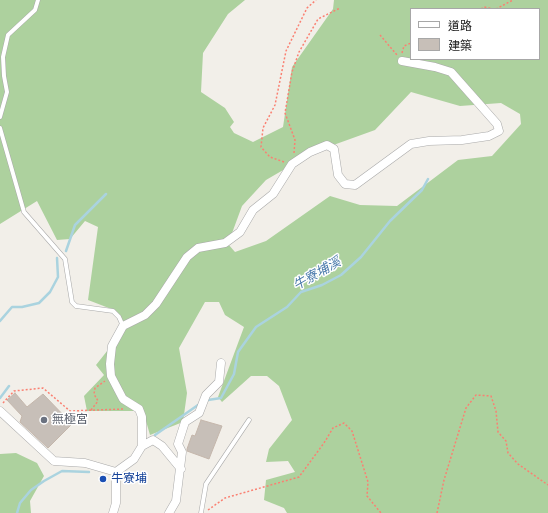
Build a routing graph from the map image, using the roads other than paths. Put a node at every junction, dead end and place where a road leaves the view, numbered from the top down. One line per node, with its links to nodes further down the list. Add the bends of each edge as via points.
1 (38, 0): 3 (lane, via 35,10 8,35 3,57 7,92)
2 (402, 61): 5 (street, via 451,72 497,124 499,131 489,136 411,144 355,185 345,184 338,175 334,149 327,146 310,152 292,164 273,194 253,210 240,232 225,244 198,248 187,257 156,304 145,315)
3 (0, 117)
4 (0, 128): 5 (lane, via 24,212 65,259 72,302 76,306 113,311)
5 (123, 326): 9 (street, via 112,346 111,376 124,398 139,409 142,417)
6 (221, 363): 10 (street, via 219,382 206,395 199,413 185,422 178,444 182,452)
7 (0, 411): 11 (street, via 54,461 85,463)
8 (249, 420): 14 (lane, via 206,484)
9 (142, 446): 10 (street, via 153,440 162,446); 11 (street, via 134,458)
10 (181, 469): 13 (street, via 176,501)
11 (116, 472): 12 (street, via 116,503)
12 (113, 513)
13 (169, 513)
14 (200, 513)

